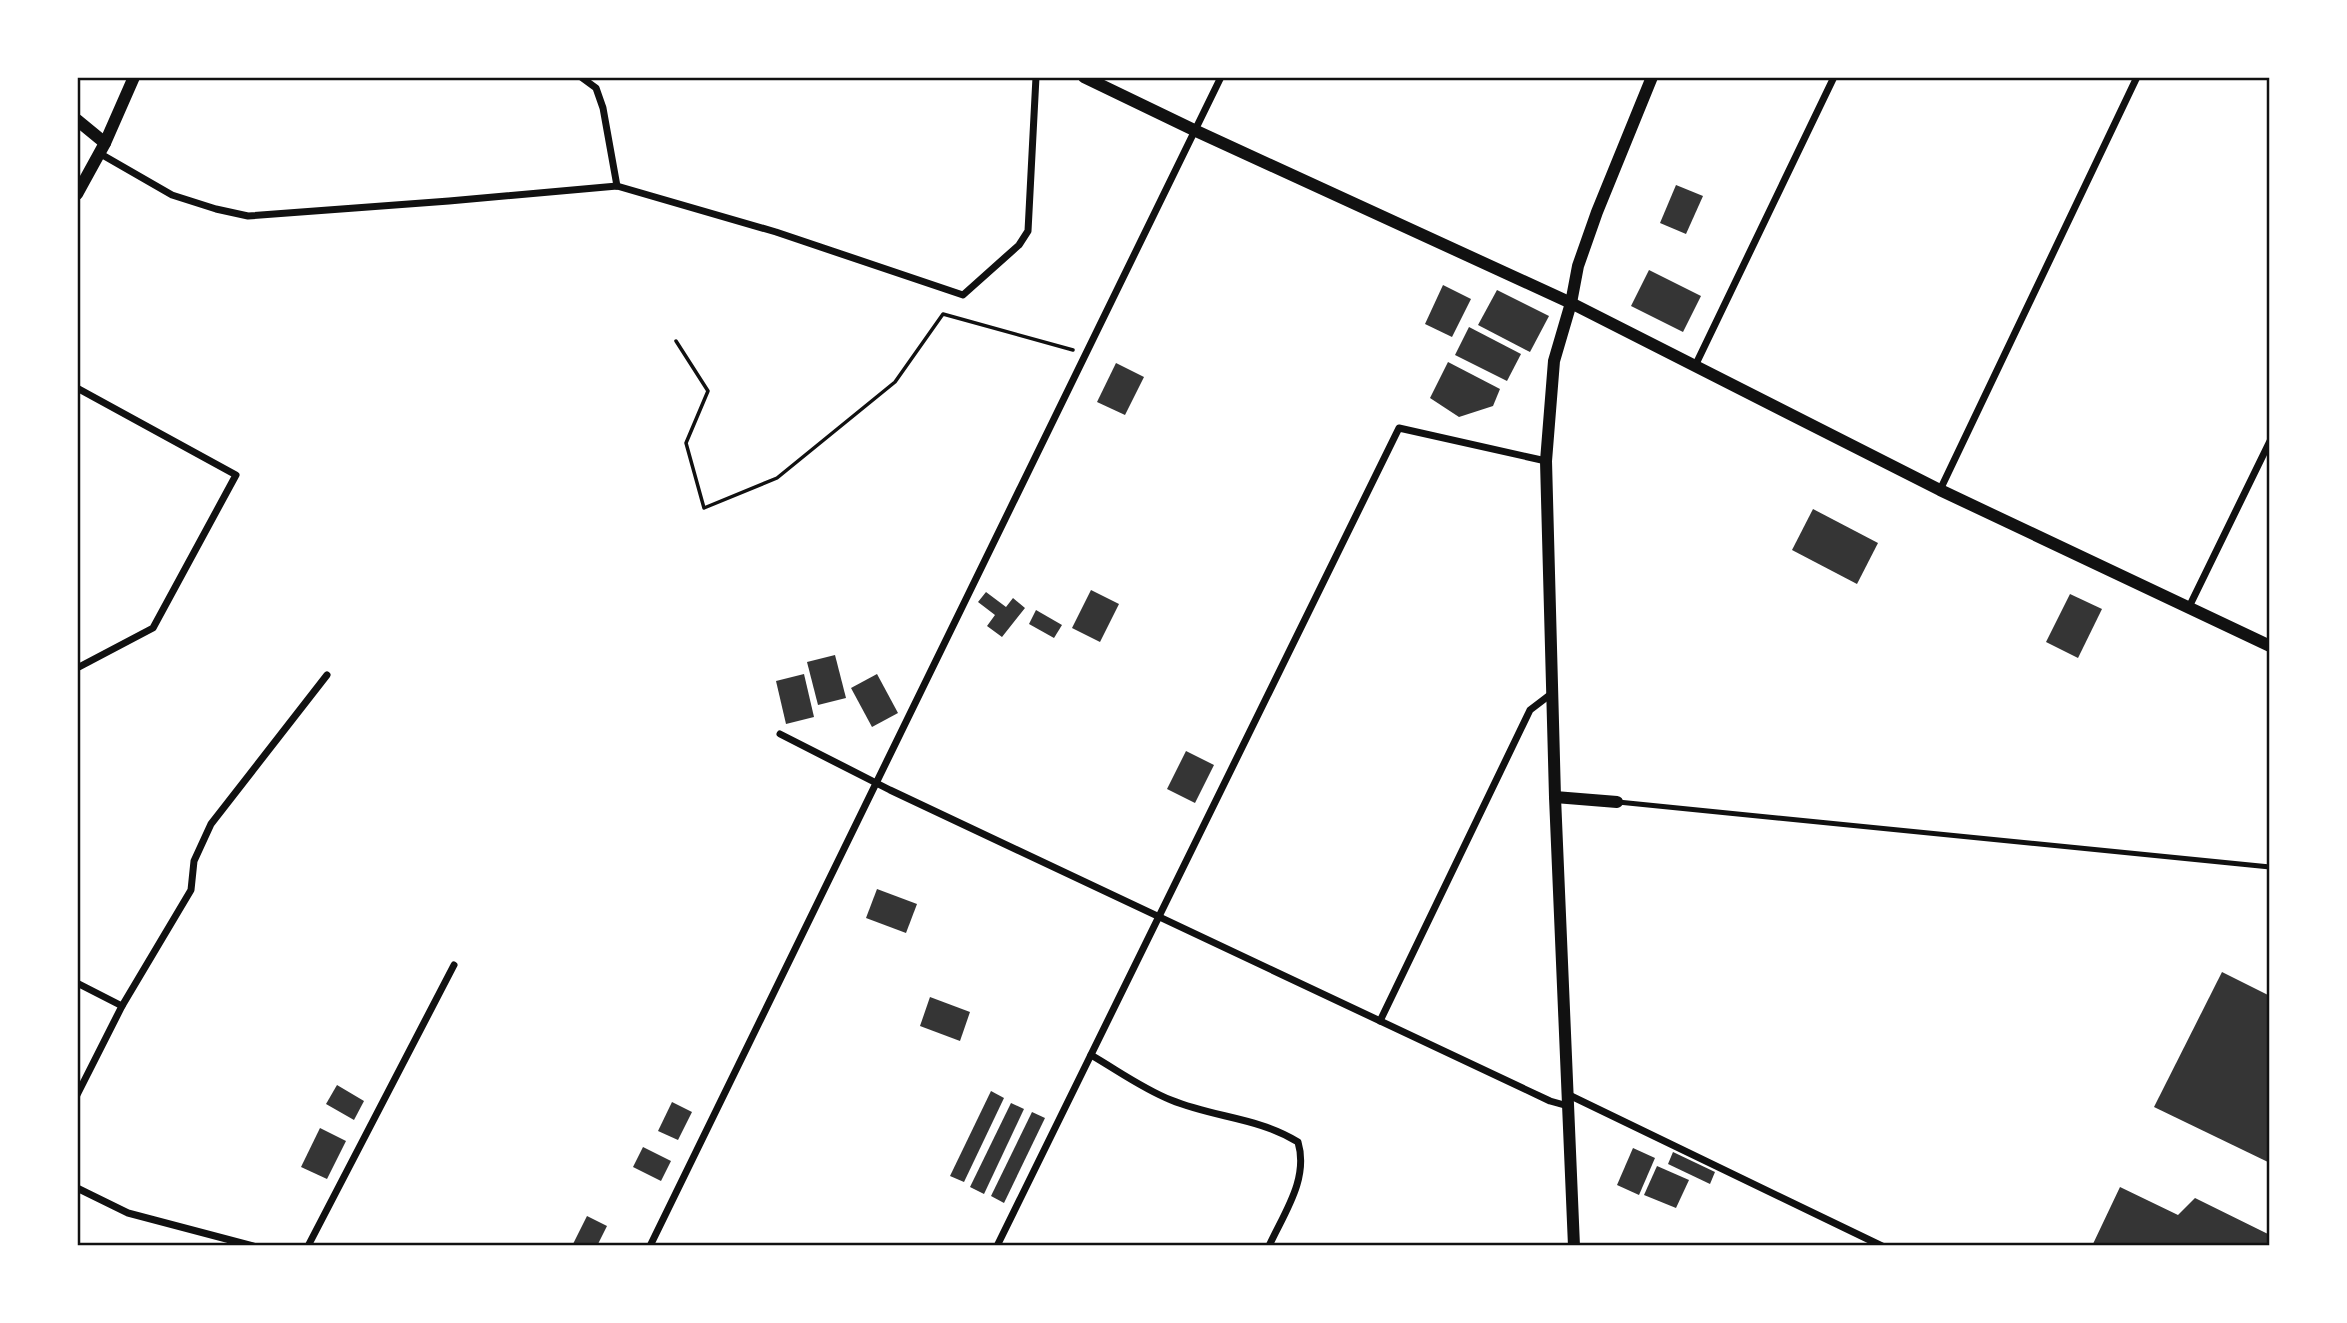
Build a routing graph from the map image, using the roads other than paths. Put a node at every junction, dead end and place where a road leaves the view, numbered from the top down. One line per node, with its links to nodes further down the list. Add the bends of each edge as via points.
1 (134, 77): 11 (street)
2 (581, 77): 12 (street, via 596,88 603,108)
3 (1036, 77): 12 (street, via 1028,231 963,295 776,232)
4 (1084, 77): 10 (street)
5 (1221, 77): 10 (street)
6 (1651, 77): 14 (street, via 1597,212)
7 (1834, 77): 15 (street)
8 (2137, 77): 19 (street)
9 (77, 120): 11 (street)
10 (1194, 130): 14 (street); 26 (street)
11 (102, 148): 12 (street, via 172,195 248,216); 13 (street)
12 (617, 186)
13 (77, 194)
14 (1571, 303): 15 (street); 18 (street, via 1554,361)
15 (1695, 366): 19 (street)
16 (77, 388): 22 (street, via 236,475 153,628)
17 (2270, 441): 20 (street)
18 (1546, 461): 24 (street); 30 (street, via 1399,428)
19 (1940, 490): 20 (street)
20 (2189, 607): 21 (street)
21 (2270, 646)
22 (77, 666)
23 (327, 675): 33 (street, via 211,824 194,861 191,890)
24 (1552, 694): 27 (street); 34 (street, via 1530,710)
25 (780, 734): 26 (street)
26 (876, 783): 30 (street); 41 (street)
27 (1555, 797): 28 (street); 37 (street)
28 (1617, 802): 29 (lane)
29 (2270, 867)
30 (1160, 917): 34 (street); 35 (street)
31 (454, 965): 40 (street)
32 (77, 984): 33 (street)
33 (122, 1006): 36 (street)
34 (1380, 1021): 37 (street, via 1550,1101)
35 (1091, 1055): 42 (street); 43 (street, via 1169,1100 1256,1122 1298,1142 1300,1181)
36 (77, 1095)
37 (1569, 1101): 44 (street); 45 (street)
38 (77, 1188): 39 (street, via 128,1213)
39 (253, 1246)
40 (308, 1246)
41 (650, 1246)
42 (997, 1246)
43 (1269, 1246)
44 (1574, 1246)
45 (1882, 1246)

